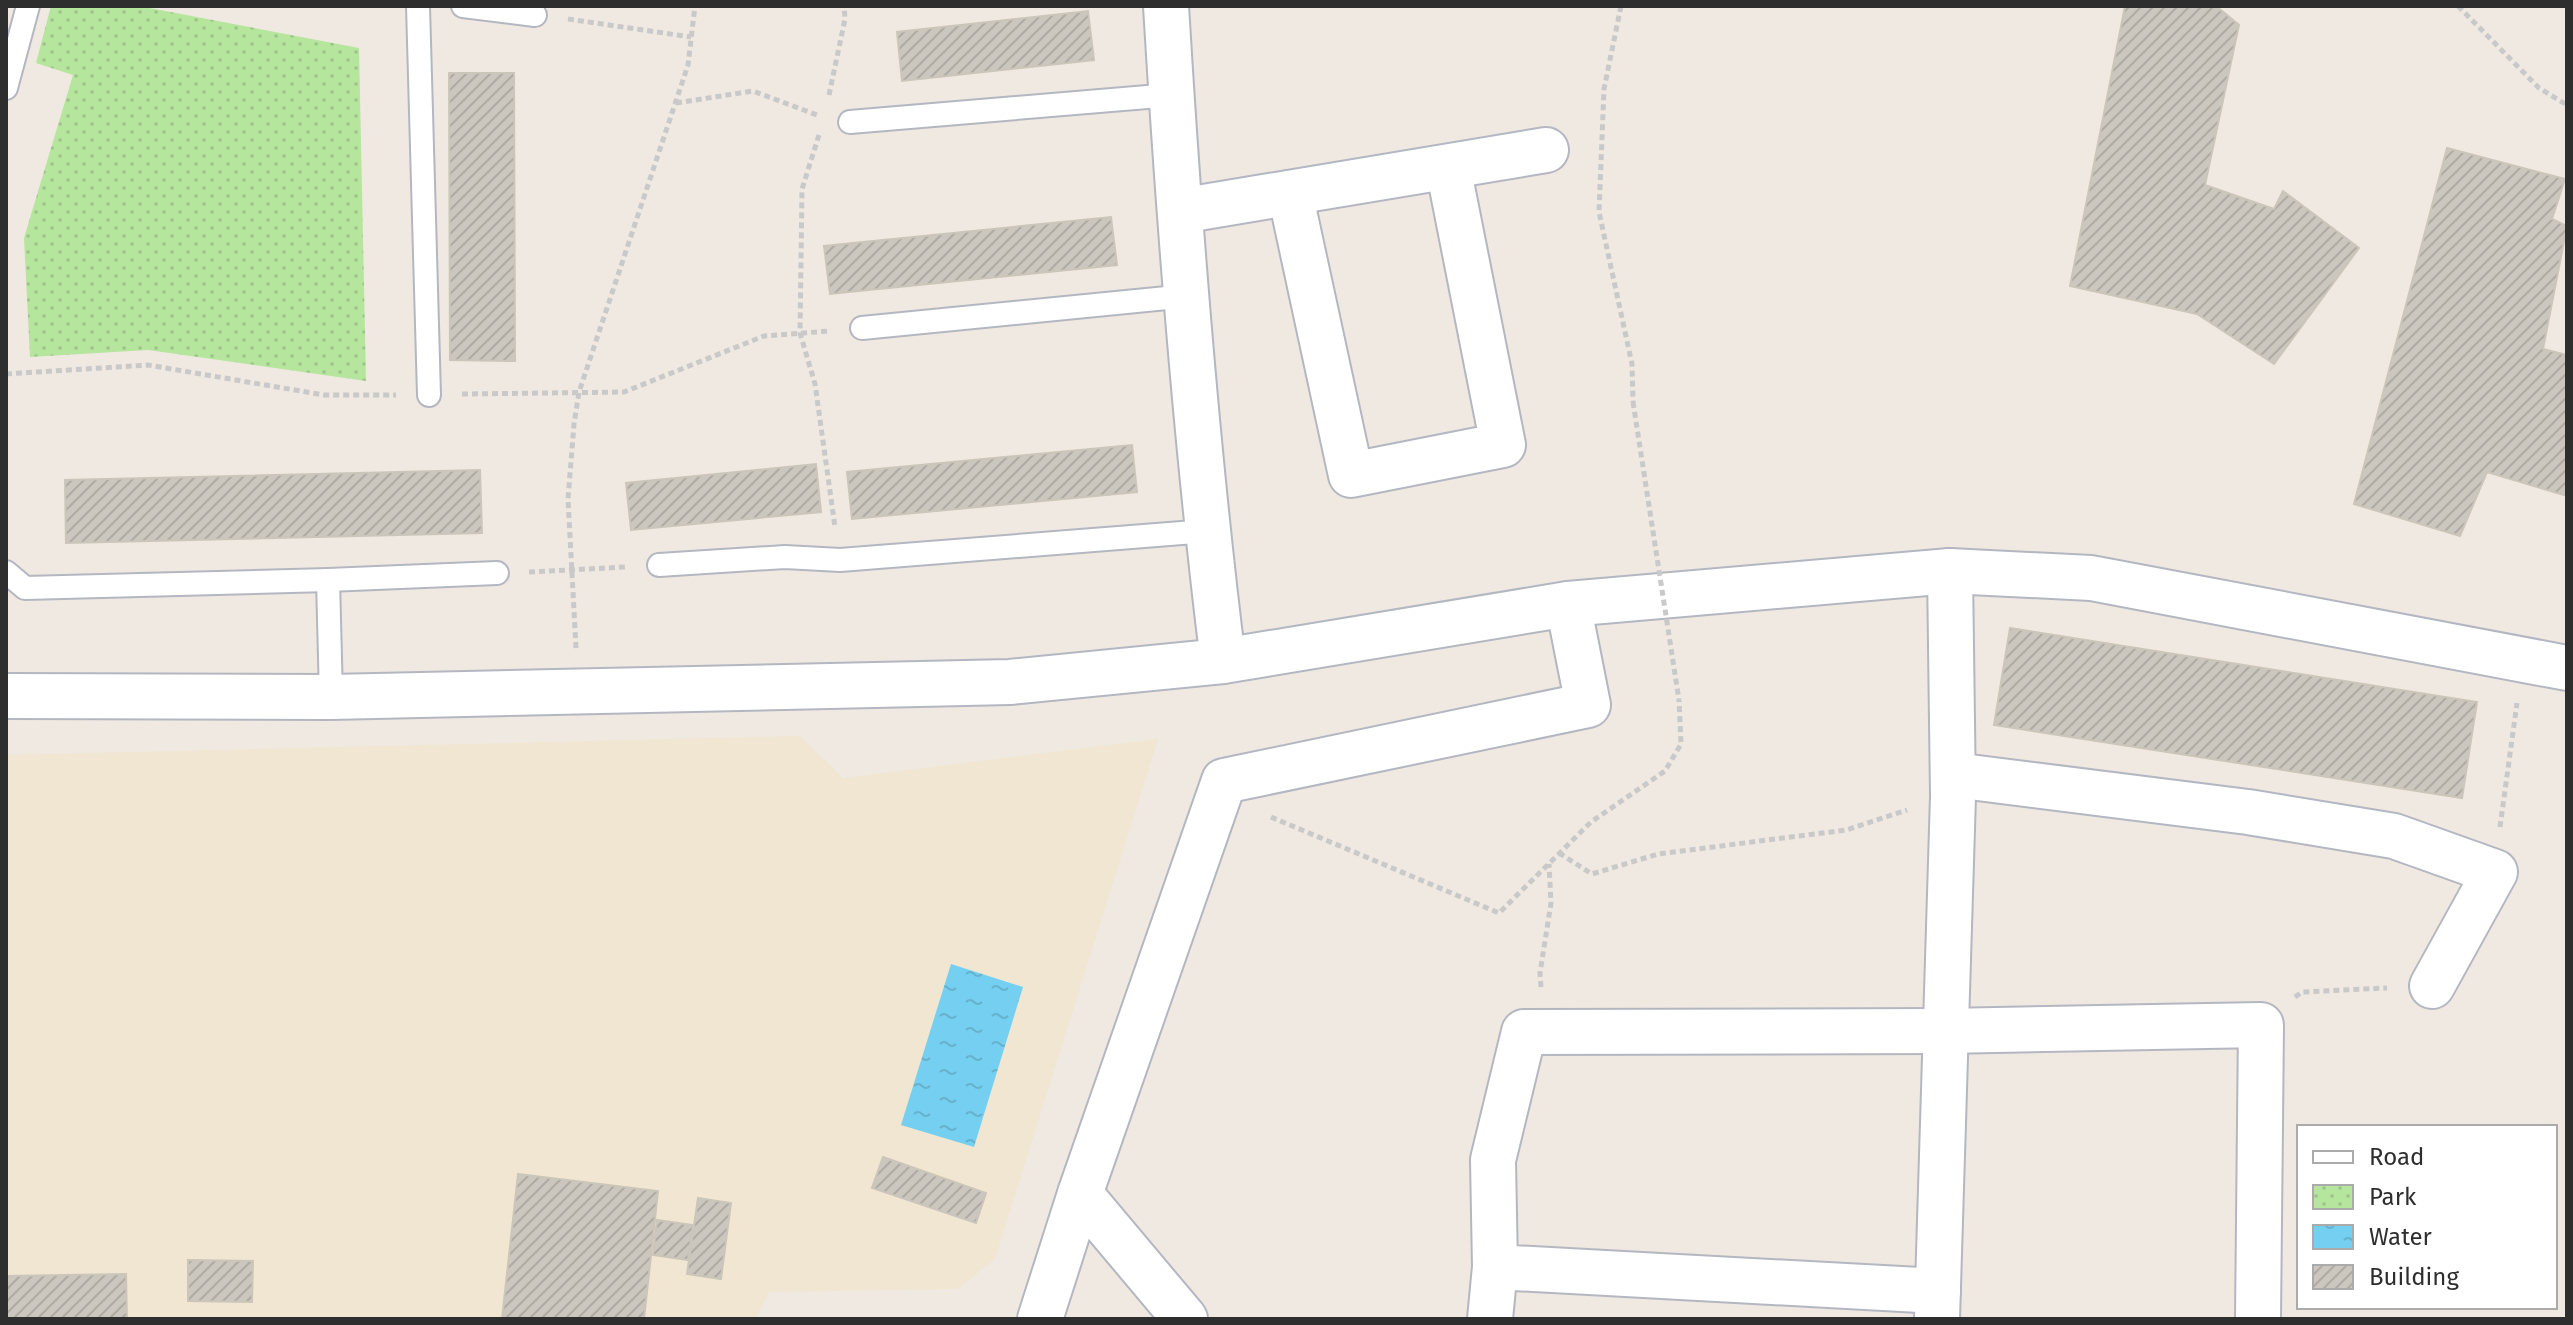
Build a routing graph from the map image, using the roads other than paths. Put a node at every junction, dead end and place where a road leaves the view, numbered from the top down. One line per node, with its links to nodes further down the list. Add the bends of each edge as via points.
1 (28, 6): 6 (lane)
2 (418, 6): 15 (lane)
3 (463, 6): 5 (lane)
4 (1166, 6): 7 (street)
5 (535, 15)
6 (6, 88)
7 (1171, 95): 8 (lane); 12 (street)
8 (850, 122)
9 (1546, 150): 10 (street)
10 (1448, 167): 11 (street); 11 (street, via 1503,445 1351,475)
11 (1290, 193): 12 (street)
12 (1180, 211): 13 (street)
13 (1187, 296): 14 (lane); 16 (street)
14 (862, 328)
15 (429, 395)
16 (1207, 531): 17 (lane, via 840,560 785,557); 23 (street)
17 (659, 565)
18 (1950, 571): 22 (street); 24 (street, via 2091,578); 27 (street)
19 (6, 572): 21 (lane, via 25,588)
20 (497, 573): 21 (lane)
21 (328, 580): 26 (lane)
22 (1568, 604): 23 (street); 30 (street, via 1588,705 1224,781)
23 (1223, 661): 26 (street, via 1010,682)
24 (2567, 668)
25 (6, 696): 26 (street)
26 (331, 697)
27 (1954, 775): 28 (street, via 2394,836 2495,872); 29 (street)
28 (2432, 986)
29 (1945, 1031): 31 (street, via 1524,1032 1493,1160); 32 (street); 36 (street, via 2261,1025)
30 (1080, 1194): 33 (street); 34 (street)
31 (1495, 1267): 32 (street); 35 (street)
32 (1937, 1305)
33 (1040, 1319)
34 (1185, 1319)
35 (1490, 1319)
36 (2258, 1319)

